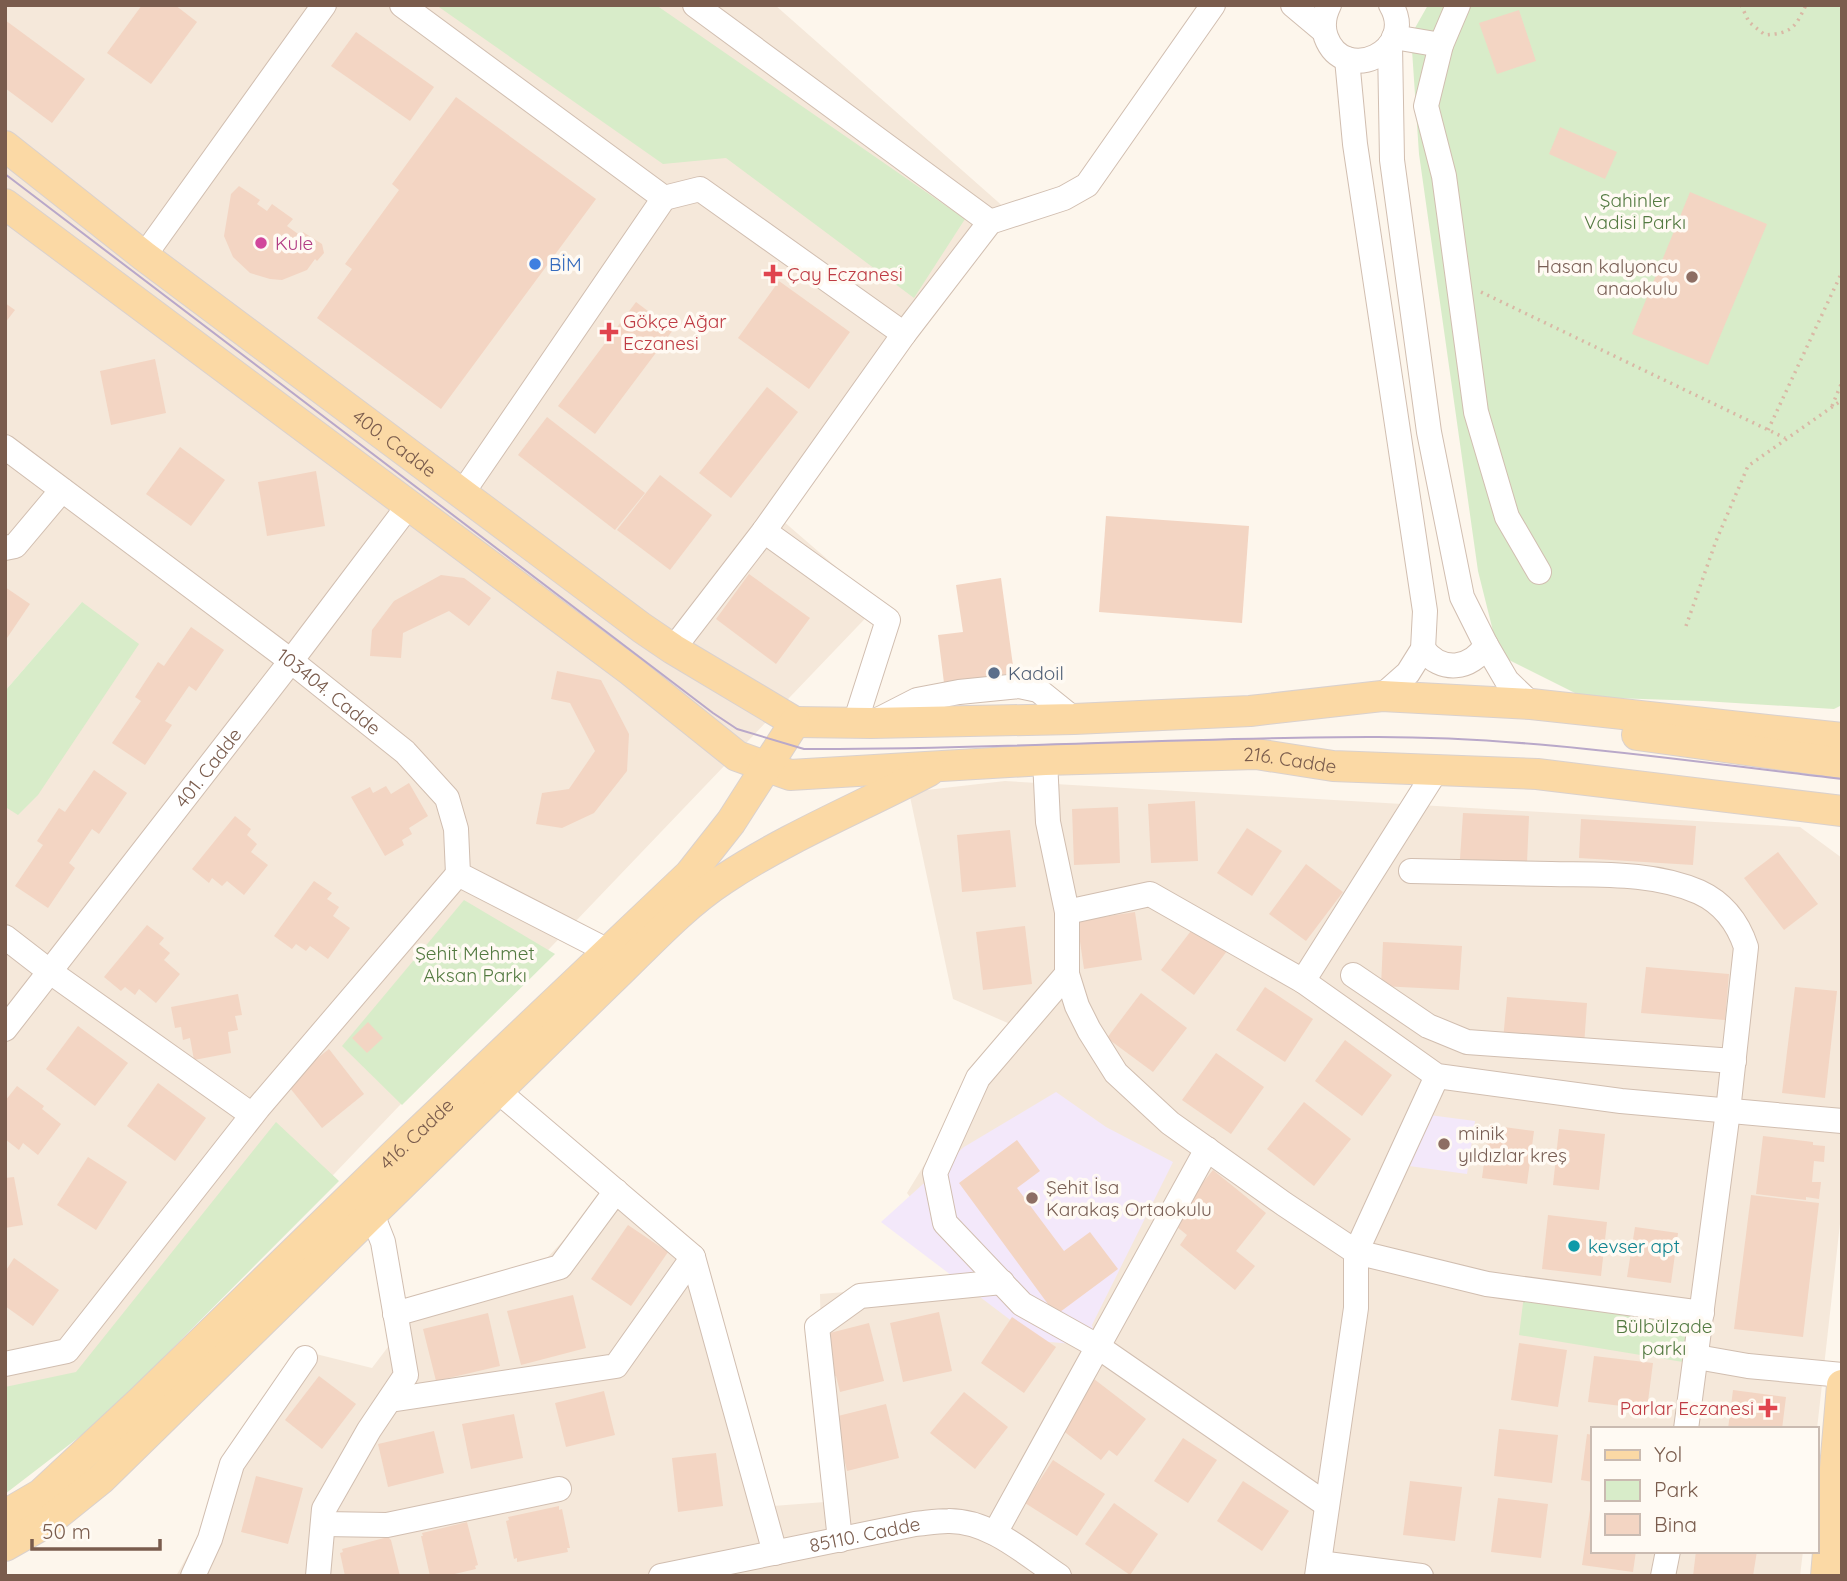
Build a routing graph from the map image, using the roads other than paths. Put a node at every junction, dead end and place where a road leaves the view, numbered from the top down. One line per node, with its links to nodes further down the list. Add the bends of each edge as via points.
1 (324, 5): 17 (street)
2 (402, 5): 14 (street)
3 (695, 5): 16 (street)
4 (1213, 5): 16 (street, via 1087,185 1064,198)
5 (1293, 5): 9 (street)
6 (1329, 5): 9 (street)
7 (1458, 5): 11 (street)
8 (1393, 6): 10 (street)
9 (1324, 31): 12 (street, via 1332,48)
10 (1392, 41): 11 (street); 12 (street, via 1375,58); 26 (street, via 1392,160 1429,432 1462,597)
11 (1441, 45): 25 (street, via 1426,106 1444,176 1476,412 1507,517)
12 (1348, 59): 28 (street, via 1355,144 1425,611)
13 (5, 146): 17 (main road, 400. Cadde)
14 (664, 198): 18 (street, via 700,189); 21 (street)
15 (5, 204): 22 (main road)
16 (990, 222): 18 (street)
17 (144, 256): 21 (main road, 400. Cadde)
18 (904, 334): 23 (street)
19 (5, 447): 20 (street, 103404. Cadde)
20 (62, 490): 24 (street, via 15,546); 29 (street, 103404. Cadde)
21 (463, 492): 27 (main road, 400. Cadde)
22 (409, 505): 29 (street, 401. Cadde); 38 (main road)
23 (764, 531): 27 (street); 35 (street, via 888,620)
24 (5, 548)
25 (1539, 572)
26 (1486, 645): 28 (street, via 1469,662 1454,666 1433,660); 31 (street, via 1507,681)
27 (673, 649): 34 (main road, 400. Cadde)
28 (1423, 649): 30 (street, via 1408,673)
29 (291, 661): 51 (street, 103404. Cadde, via 404,752 447,798 456,828); 55 (street, 401. Cadde)
30 (1382, 696): 31 (main road); 32 (main road)
31 (1531, 704): 36 (main road)
32 (1250, 711): 35 (main road); 41 (main road, via 1556,726)
33 (1842, 719): 36 (main road)
34 (795, 722): 35 (main road); 42 (main road, 416. Cadde)
35 (863, 723)
36 (1785, 730): 37 (main road)
37 (1842, 738)
38 (732, 752): 42 (main road, 216. Cadde); 48 (main road, via 740,791)
39 (1256, 754): 40 (main road, 216. Cadde); 44 (main road, 216. Cadde, via 1333,765); 45 (main road, via 1322,750 1478,754 1676,772)
40 (1045, 760): 43 (main road, 216. Cadde); 52 (street, via 1048,822)
41 (1842, 763)
42 (766, 766): 43 (main road, 216. Cadde, via 790,775); 48 (main road, 416. Cadde)
43 (937, 767): 62 (main road, via 724,879 661,932)
44 (1437, 769): 46 (main road, 216. Cadde, via 1537,774); 58 (street)
45 (1842, 794)
46 (1794, 804): 47 (main road, 216. Cadde); 49 (main road)
47 (1842, 811)
48 (731, 821): 54 (main road, 416. Cadde, via 690,874)
49 (1842, 832)
50 (1411, 871): 60 (street, via 1618,875 1664,881 1709,898 1736,924 1746,947)
51 (458, 874): 54 (street); 64 (street)
52 (1067, 912): 56 (street); 58 (street, via 1150,894)
53 (5, 937): 55 (street)
54 (608, 951): 84 (main road, 416. Cadde, via 141,1402 41,1494)
55 (49, 971): 59 (street, 401. Cadde); 64 (street)
56 (1067, 974): 66 (street, via 1083,1018 1116,1073 1170,1123); 71 (street, via 978,1078 935,1173 945,1223)
57 (1353, 975): 60 (street, via 1428,1026 1467,1042)
58 (1303, 981): 61 (street)
59 (5, 1029)
60 (1734, 1061): 63 (street)
61 (1437, 1076): 63 (street); 69 (street)
62 (498, 1091): 67 (street); 68 (main road)
63 (1728, 1111): 65 (street); 73 (street)
64 (252, 1115): 77 (street, via 67,1351)
65 (1842, 1121)
66 (1207, 1149): 69 (street); 74 (street)
67 (616, 1191): 70 (street); 72 (street, via 560,1267)
68 (372, 1213): 72 (street, via 383,1242); 88 (main road, via 101,1479 49,1521)
69 (1356, 1252): 73 (street, via 1487,1284); 83 (street, via 1356,1308)
70 (693, 1256): 80 (street, via 616,1366); 89 (street)
71 (1002, 1282): 74 (street, via 1022,1304); 87 (street, via 860,1296 817,1327)
72 (395, 1314): 80 (street, via 406,1376)
73 (1702, 1314): 75 (street)
74 (1097, 1346): 83 (street); 86 (street)
75 (1697, 1357): 78 (street); 81 (street)
76 (305, 1358): 92 (street, via 232,1464 211,1539)
77 (5, 1364)
78 (1842, 1375)
79 (1842, 1385): 98 (main road)
80 (390, 1400): 85 (street, via 324,1509)
81 (1686, 1427)
82 (559, 1489): 85 (street, via 387,1525)
83 (1327, 1505): 91 (street)
84 (5, 1516)
85 (323, 1524): 93 (street)
86 (995, 1533): 87 (street, 85110. Cadde, via 950,1520); 95 (street, 85110. Cadde)
87 (840, 1539): 89 (street, 85110. Cadde)
88 (5, 1546)
89 (775, 1553): 94 (street, 85110. Cadde)
90 (1668, 1553): 97 (street)
91 (1318, 1569): 96 (street)
92 (193, 1576)
93 (318, 1576)
94 (661, 1576)
95 (1059, 1576)
96 (1421, 1576)
97 (1663, 1576)
98 (1826, 1576)

